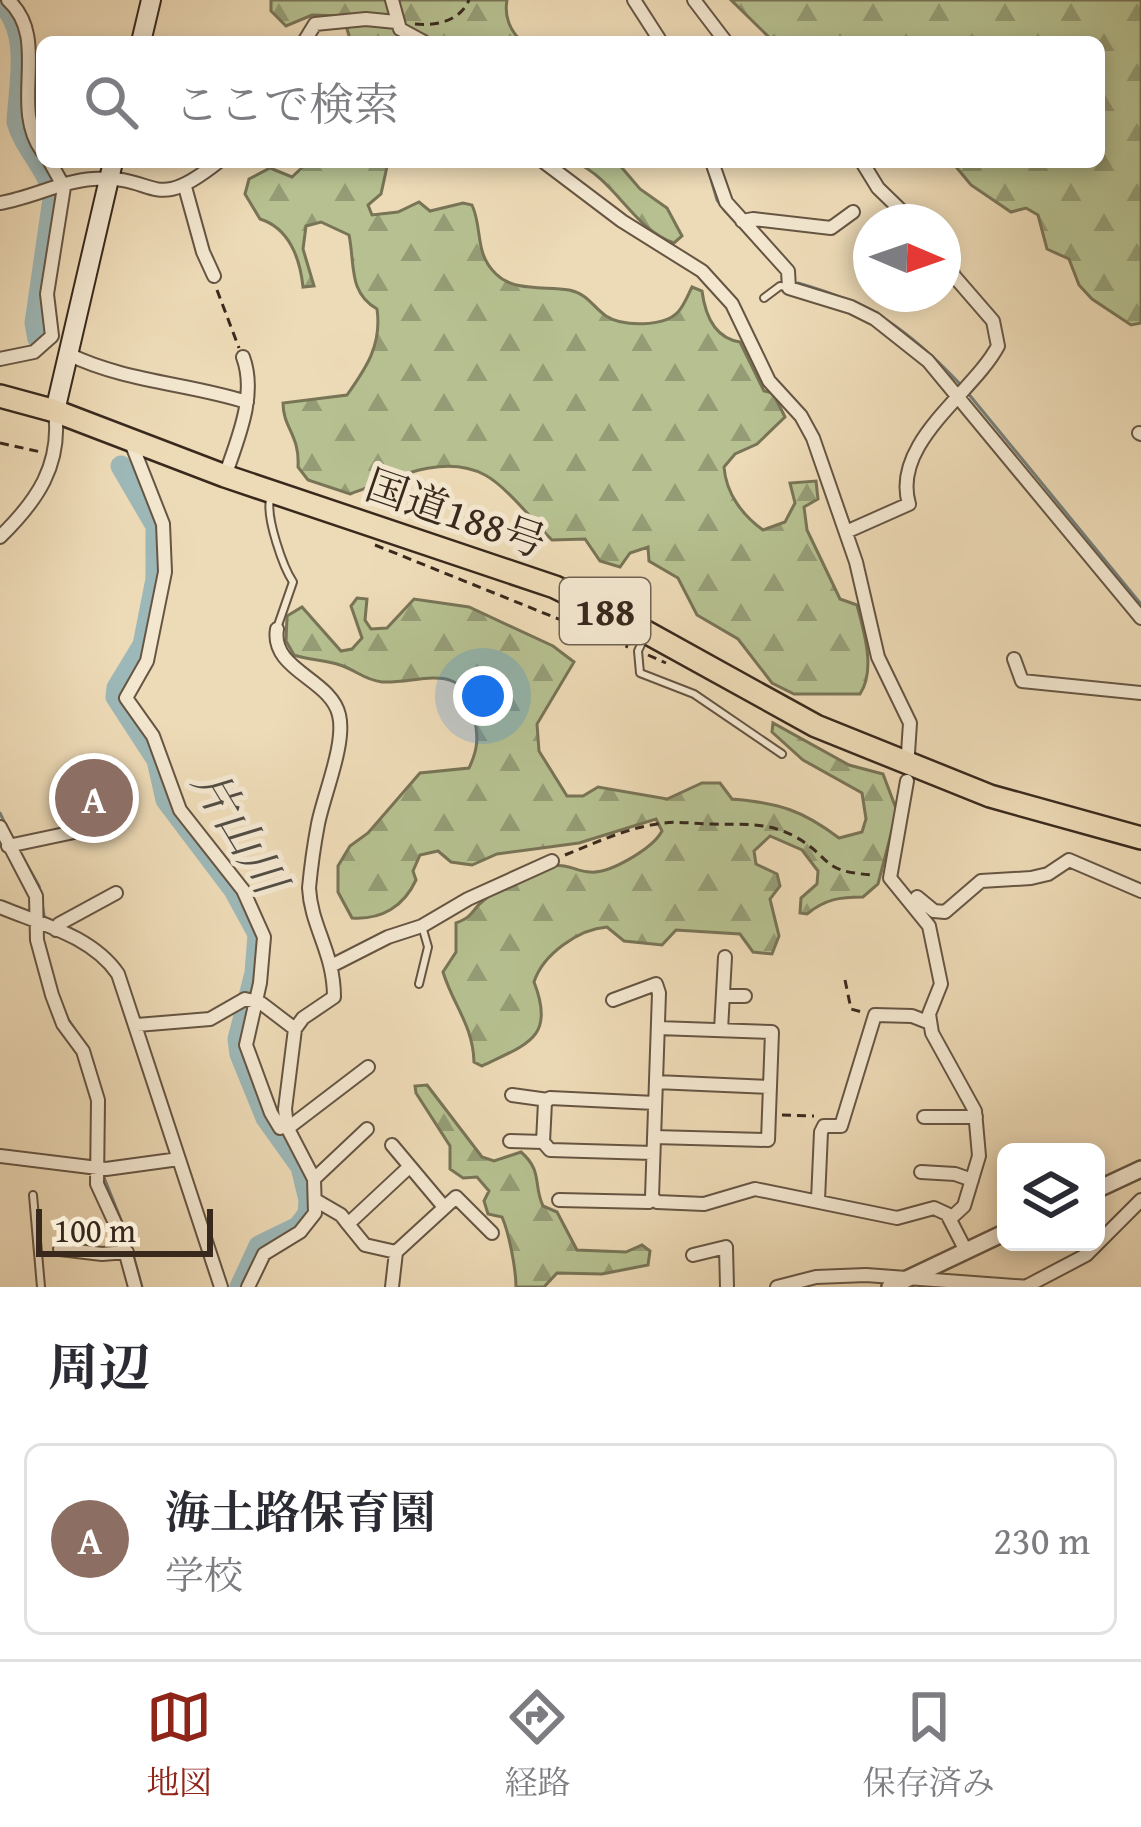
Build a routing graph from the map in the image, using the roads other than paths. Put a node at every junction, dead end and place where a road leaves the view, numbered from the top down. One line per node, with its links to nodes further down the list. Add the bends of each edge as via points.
1 (8, 0): 12 (street, via 28,27)
2 (151, 0): 7 (main road)
3 (392, 0): 6 (street)
4 (634, 0): 10 (street)
5 (694, 0): 11 (street)
6 (396, 22): 8 (street, via 315,24); 9 (street)
7 (142, 36)
8 (308, 36)
9 (410, 36)
10 (657, 36)
11 (721, 36)
12 (36, 135)
13 (51, 168): 20 (street)
14 (210, 168): 19 (street)
15 (552, 168): 39 (street, via 721,288 769,381 813,438)
16 (714, 168): 24 (street)
17 (866, 168): 22 (street)
18 (111, 171): 19 (street, via 164,191); 20 (street); 29 (main road)
19 (185, 187): 25 (street)
20 (56, 189): 21 (street); 31 (street, via 47,294 52,336 34,352)
21 (0, 203)
22 (894, 204)
23 (853, 212): 24 (street, via 831,228)
24 (742, 221): 27 (street, via 788,271)
25 (214, 276)
26 (961, 284): 32 (street, via 999,338)
27 (790, 288): 28 (lane); 32 (street, via 875,319)
28 (764, 298)
29 (68, 355): 34 (street, via 134,380); 35 (main road)
30 (243, 357): 34 (street)
31 (0, 359)
32 (959, 395): 39 (street, via 910,466 908,504); 41 (street)
33 (0, 396): 35 (highway, 国道188号 / 188)
34 (247, 402): 37 (street)
35 (56, 411): 36 (highway, 国道188号 / 188); 40 (street, via 55,456 41,492)
36 (130, 440): 37 (highway, 国道188号 / 188); 66 (street, via 163,524 165,572 147,661 126,698 153,736 180,810 252,908 264,937)
37 (225, 476): 38 (highway, 国道188号 / 188)
38 (273, 490): 42 (lane, via 268,510 293,582); 43 (highway, 国道188号 / 188, via 554,587)
39 (846, 532): 46 (street, via 878,657 910,723)
40 (0, 537)
41 (1141, 618)
42 (277, 629): 62 (street, via 280,650 326,693 341,720 309,888)
43 (646, 632): 47 (lane, via 640,673 694,694); 51 (highway, 国道188号 / 188, via 816,726 989,796)
44 (1014, 659): 45 (street, via 1022,681)
45 (1141, 693)
46 (908, 753)
47 (782, 754)
48 (907, 781): 54 (street)
49 (112, 824): 52 (street)
50 (0, 827): 52 (street)
51 (1141, 838)
52 (8, 846): 58 (street, via 35,896)
53 (552, 861): 59 (street)
54 (891, 874): 55 (street, via 945,912 982,881 1048,874 1069,860); 68 (street, via 929,926 940,984)
55 (1141, 891)
56 (116, 893): 60 (street)
57 (0, 907): 58 (street)
58 (36, 922): 60 (street); 90 (street, via 52,995 98,1100)
59 (422, 926): 62 (street); 63 (lane, via 428,947)
60 (56, 930): 69 (street, via 110,963)
61 (724, 957): 64 (street)
62 (333, 965): 71 (street, via 334,997)
63 (419, 984)
64 (723, 996): 65 (street); 72 (street)
65 (745, 996)
66 (251, 1000): 69 (street, via 210,1019); 71 (street); 81 (street, via 249,1058 271,1113)
67 (614, 1000): 70 (street, via 656,984)
68 (930, 1023): 80 (street); 100 (street, via 875,1016 842,1126 824,1126)
69 (137, 1025): 89 (street)
70 (658, 1028): 72 (street); 74 (street)
71 (295, 1029): 81 (street)
72 (721, 1030): 75 (street, via 772,1032)
73 (368, 1067): 81 (street)
74 (656, 1082): 75 (street); 78 (street)
75 (770, 1087): 83 (street, via 768,1140)
76 (512, 1095): 77 (street)
77 (548, 1100): 78 (street); 85 (street)
78 (655, 1102): 83 (street)
79 (925, 1117): 80 (street)
80 (976, 1117): 95 (street, via 981,1146)
81 (287, 1126): 94 (street)
82 (367, 1129): 94 (street)
83 (654, 1137): 87 (street)
84 (510, 1141): 85 (street)
85 (543, 1142): 87 (street, via 550,1150)
86 (392, 1145): 91 (street)
87 (653, 1153): 98 (street)
88 (0, 1156): 90 (street)
89 (179, 1159): 90 (street); 117 (street)
90 (96, 1168): 110 (street)
91 (408, 1168): 103 (street); 105 (street)
92 (1141, 1169): 96 (street)
93 (921, 1172): 95 (street)
94 (314, 1179): 102 (street)
95 (972, 1180): 104 (street)
96 (1105, 1186)
97 (33, 1196): 115 (lane)
98 (653, 1199): 99 (street); 100 (street, via 704,1204 755,1189)
99 (559, 1200)
100 (818, 1200): 104 (street, via 897,1218 934,1208)
101 (1141, 1200): 114 (street, via 1086,1255)
102 (316, 1201): 105 (street); 118 (street, via 310,1224 264,1254)
103 (444, 1207): 106 (street, via 456,1196); 111 (street)
104 (950, 1219): 109 (street)
105 (348, 1225): 111 (street, via 364,1245)
106 (492, 1233)
107 (997, 1236): 109 (street)
108 (60, 1249): 110 (street)
109 (966, 1251): 113 (street)
110 (127, 1252): 116 (street)
111 (396, 1252): 119 (street)
112 (693, 1255): 120 (street, via 727,1247)
113 (911, 1277): 114 (street); 121 (street, via 816,1277); 122 (street)
114 (1023, 1286)
115 (41, 1287)
116 (135, 1287)
117 (221, 1287)
118 (248, 1287)
119 (392, 1287)
120 (727, 1287)
121 (778, 1287)
122 (890, 1287)

